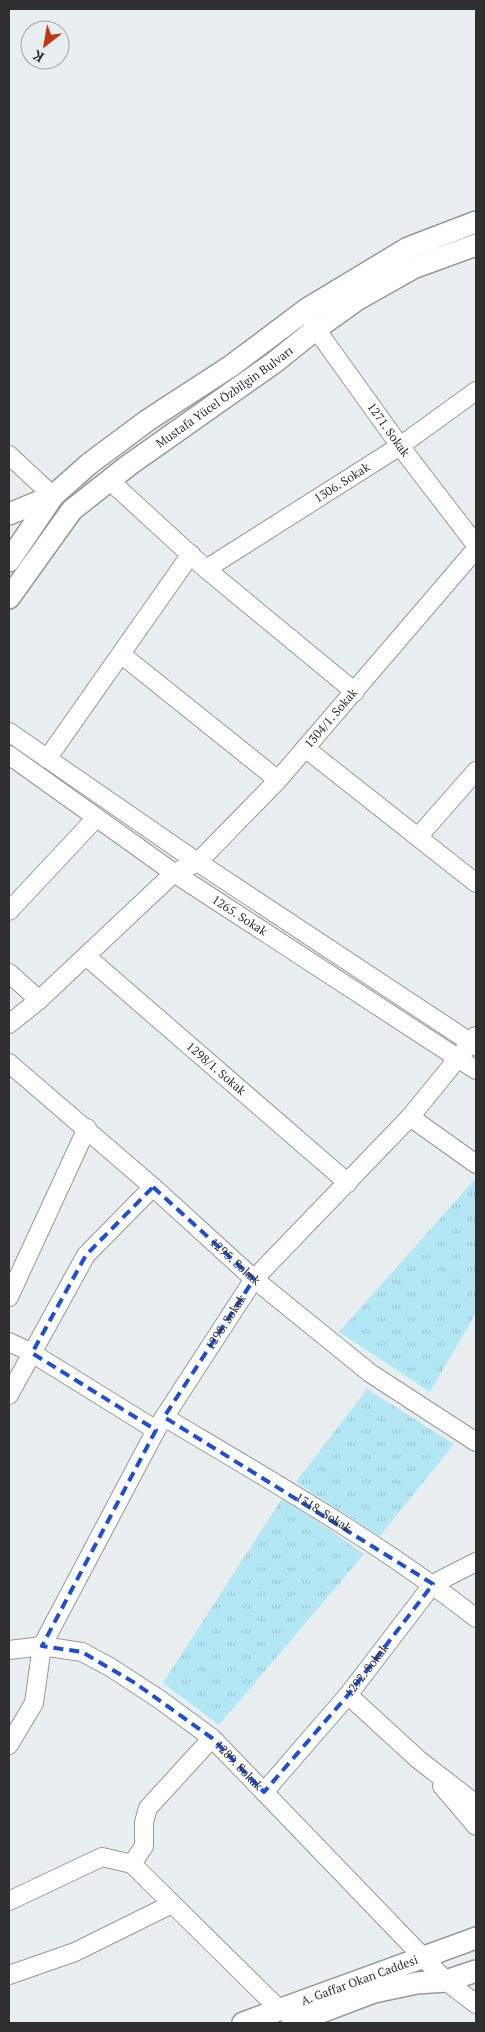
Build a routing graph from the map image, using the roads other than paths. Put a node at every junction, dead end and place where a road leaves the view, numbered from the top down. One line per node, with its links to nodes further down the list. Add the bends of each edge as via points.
1 (476, 222): 3 (street, Mustafa Yücel Özbilgin Bulvarı, via 408,248)
2 (476, 245): 4 (street, Mustafa Yücel Özbilgin Bulvarı, via 414,268 358,299)
3 (307, 309): 4 (street, 1271. Sokak); 9 (street, Mustafa Yücel Özbilgin Bulvarı, via 231,366 148,420)
4 (316, 329): 6 (street, 1271. Sokak); 8 (street, Mustafa Yücel Özbilgin Bulvarı)
5 (476, 391): 6 (street, 1306. Sokak)
6 (400, 446): 11 (street, 1271. Sokak); 15 (street, 1306. Sokak)
7 (9, 455): 9 (street)
8 (109, 480): 13 (street); 16 (street, Mustafa Yücel Özbilgin Bulvarı, via 72,510)
9 (53, 496): 10 (street); 14 (street, Mustafa Yücel Özbilgin Bulvarı)
10 (9, 514)
11 (476, 545)
12 (476, 549): 18 (street, 1304/1. Sokak)
13 (191, 554): 15 (street); 17 (street)
14 (9, 560)
15 (206, 569): 18 (street)
16 (9, 598)
17 (122, 655): 22 (street); 24 (street)
18 (355, 692): 20 (street, 1304/1. Sokak)
19 (9, 732): 22 (street, 1265. Sokak)
20 (305, 748): 24 (street, 1304/1. Sokak); 26 (street)
21 (9, 755): 25 (street, 1265. Sokak)
22 (47, 759): 27 (street, 1265. Sokak)
23 (476, 771): 26 (street)
24 (278, 780): 27 (street, 1304/1. Sokak)
25 (96, 818): 28 (street, 1265. Sokak); 30 (street)
26 (418, 836): 29 (street)
27 (198, 862): 28 (street, 1304/1. Sokak); 35 (street, 1265. Sokak)
28 (174, 873): 31 (street, 1304/1. Sokak); 36 (street, 1265. Sokak)
29 (476, 883)
30 (9, 912)
31 (86, 956): 33 (street, 1304/1. Sokak); 42 (street, 1298/1. Sokak)
32 (9, 974): 33 (street)
33 (39, 1000): 34 (street, 1304/1. Sokak)
34 (9, 1024)
35 (474, 1041): 36 (street, 1298. Sokak)
36 (459, 1058): 38 (street, 1265. Sokak); 39 (street, 1298. Sokak)
37 (9, 1063): 40 (street, 1295. Sokak)
38 (476, 1070)
39 (410, 1117): 41 (street); 42 (street, 1298. Sokak)
40 (87, 1128): 43 (street, 1295. Sokak); 45 (street)
41 (476, 1164)
42 (348, 1183): 44 (street, 1298. Sokak)
43 (154, 1187): 44 (street, 1295. Sokak); 47 (street, via 86,1255)
44 (254, 1279): 49 (street, 1298. Sokak); 50 (street, 1295. Sokak, via 370,1373)
45 (9, 1296)
46 (9, 1342): 47 (street, 1318. Sokak)
47 (32, 1352): 48 (street); 49 (street, 1318. Sokak)
48 (9, 1395)
49 (160, 1424): 52 (street, 1318. Sokak, via 289,1492); 54 (street, 1298. Sokak)
50 (476, 1441)
51 (476, 1562): 52 (street, 1292. Sokak)
52 (433, 1584): 53 (street, 1318. Sokak); 56 (street, 1292. Sokak)
53 (476, 1618)
54 (42, 1646): 55 (street, 1289. Sokak); 57 (street, 1289. Sokak, via 82,1652 103,1663); 58 (street, 1298. Sokak, via 34,1703)
55 (9, 1650)
56 (348, 1695): 59 (street); 60 (street, 1292. Sokak)
57 (212, 1738): 60 (street, 1289. Sokak); 63 (street, via 148,1808 144,1822 144,1846)
58 (9, 1745)
59 (418, 1760): 61 (street); 62 (street)
60 (264, 1792): 67 (street, 1289. Sokak)
61 (476, 1804)
62 (476, 1826)
63 (132, 1864): 64 (street, via 102,1857); 65 (street)
64 (9, 1901)
65 (172, 1904): 69 (street, via 75,1952); 72 (street)
66 (476, 1938): 67 (street, A. Gaffar Okan Caddesi)
67 (423, 1958): 70 (street, 1289. Sokak); 72 (street, A. Gaffar Okan Caddesi)
68 (476, 1971): 70 (street, A. Gaffar Okan Caddesi)
69 (9, 1975)
70 (446, 1981): 71 (street); 72 (street, A. Gaffar Okan Caddesi, via 374,1992)
71 (476, 2004)
72 (293, 2019): 73 (street, A. Gaffar Okan Caddesi)
73 (243, 2023)

